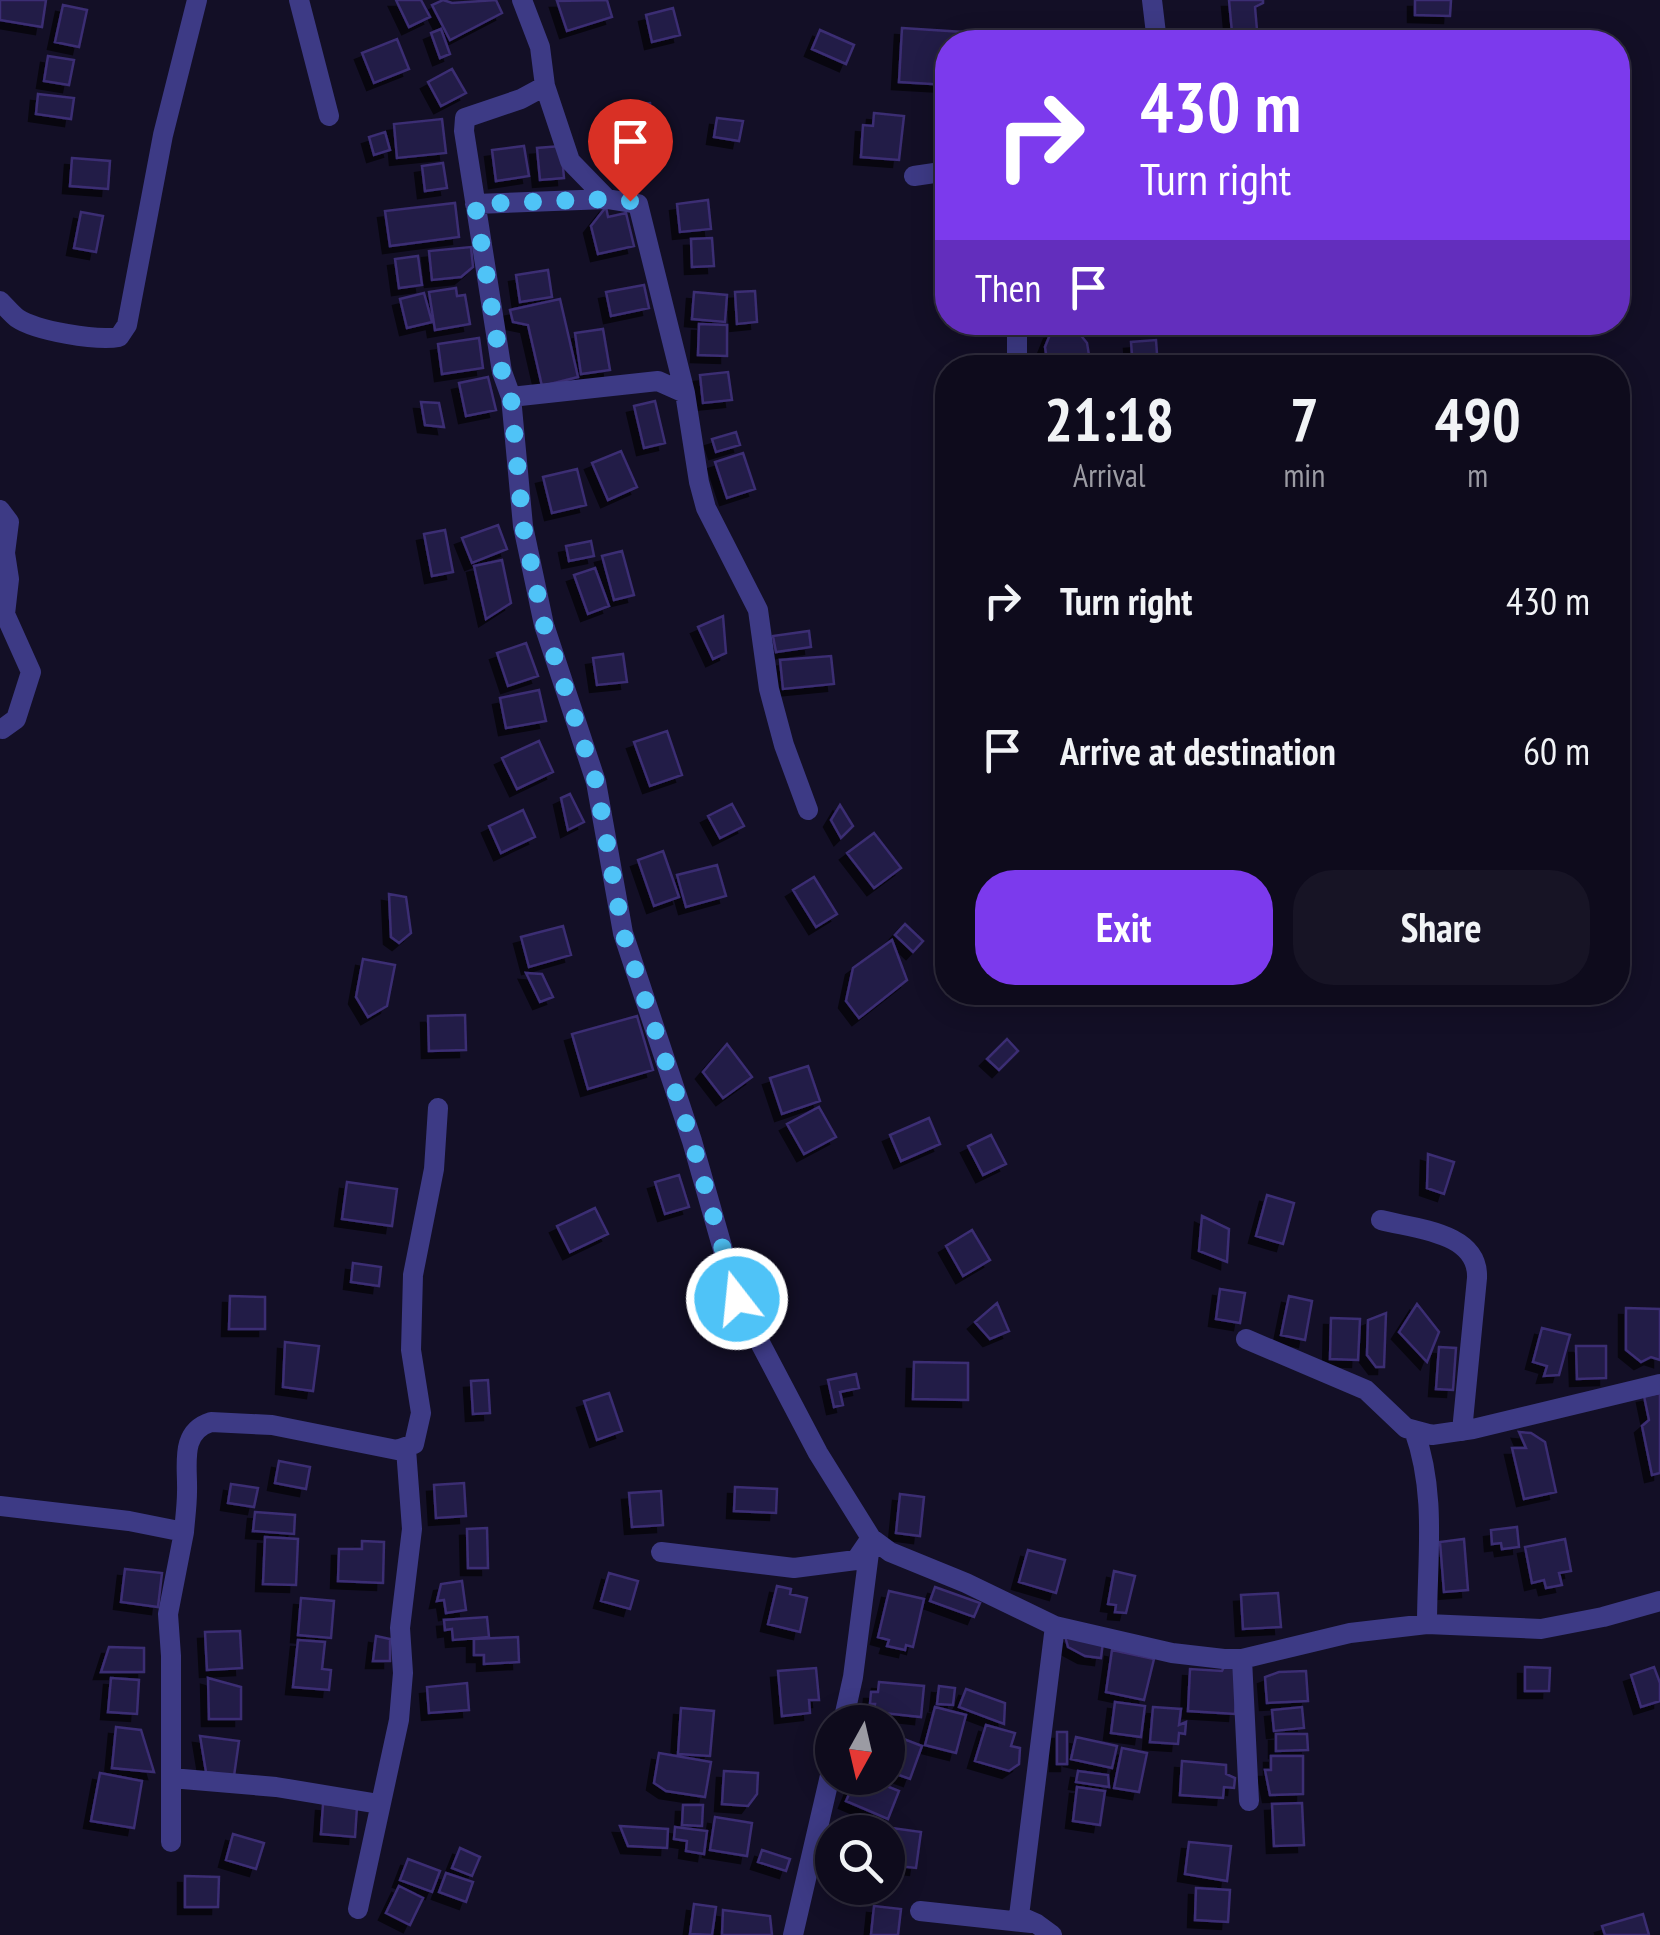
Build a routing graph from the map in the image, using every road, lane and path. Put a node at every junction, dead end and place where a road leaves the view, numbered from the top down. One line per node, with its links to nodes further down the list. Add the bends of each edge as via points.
1 (196, 0): 12 (street, via 127,326 119,337 104,340 31,325)
2 (299, 0): 7 (street)
3 (522, 0): 6 (street, via 540,46)
4 (1152, 0): 5 (street)
5 (1156, 30)
6 (545, 86): 10 (street, via 570,160); 11 (street, via 465,118)
7 (328, 116)
8 (935, 174): 9 (street)
9 (914, 176)
10 (608, 199): 11 (street); 13 (street, via 638,204 642,213)
11 (475, 204): 14 (street)
12 (0, 301)
13 (685, 393): 14 (street, via 658,381); 17 (street, via 706,508 752,594 774,708)
14 (511, 398): 27 (street, via 523,526 544,625 596,782 623,933 737,1299)
15 (0, 510): 16 (street, via 9,522 5,614 31,672 16,718)
16 (2, 730)
17 (808, 810)
18 (438, 1108): 24 (street, via 434,1169 412,1275 411,1350 422,1413 418,1437)
19 (1380, 1220): 22 (street, via 1456,1240 1474,1258)
20 (1246, 1339): 23 (street, via 1366,1390 1406,1428)
21 (1660, 1384): 22 (street)
22 (1462, 1431): 23 (street)
23 (1423, 1433): 30 (street, via 1432,1536)
24 (406, 1450): 26 (street, via 272,1425 202,1425 186,1448); 37 (street, via 412,1530 400,1628 404,1673)
25 (0, 1506): 26 (street)
26 (184, 1532): 34 (street, via 167,1628)
27 (871, 1538): 28 (street, via 856,1560 794,1568); 31 (street); 33 (street)
28 (661, 1552)
29 (1660, 1601): 30 (street, via 1541,1629)
30 (1427, 1624): 32 (street, via 1350,1633)
31 (1055, 1626): 32 (street, via 1172,1652); 41 (street, via 1018,1916)
32 (1242, 1659): 36 (street)
33 (847, 1705)
34 (171, 1778): 37 (street); 38 (street)
35 (826, 1795): 42 (street)
36 (1249, 1801)
37 (378, 1804): 39 (street)
38 (171, 1842)
39 (358, 1909)
40 (920, 1912): 41 (street)
41 (1044, 1929)
42 (793, 1935)

